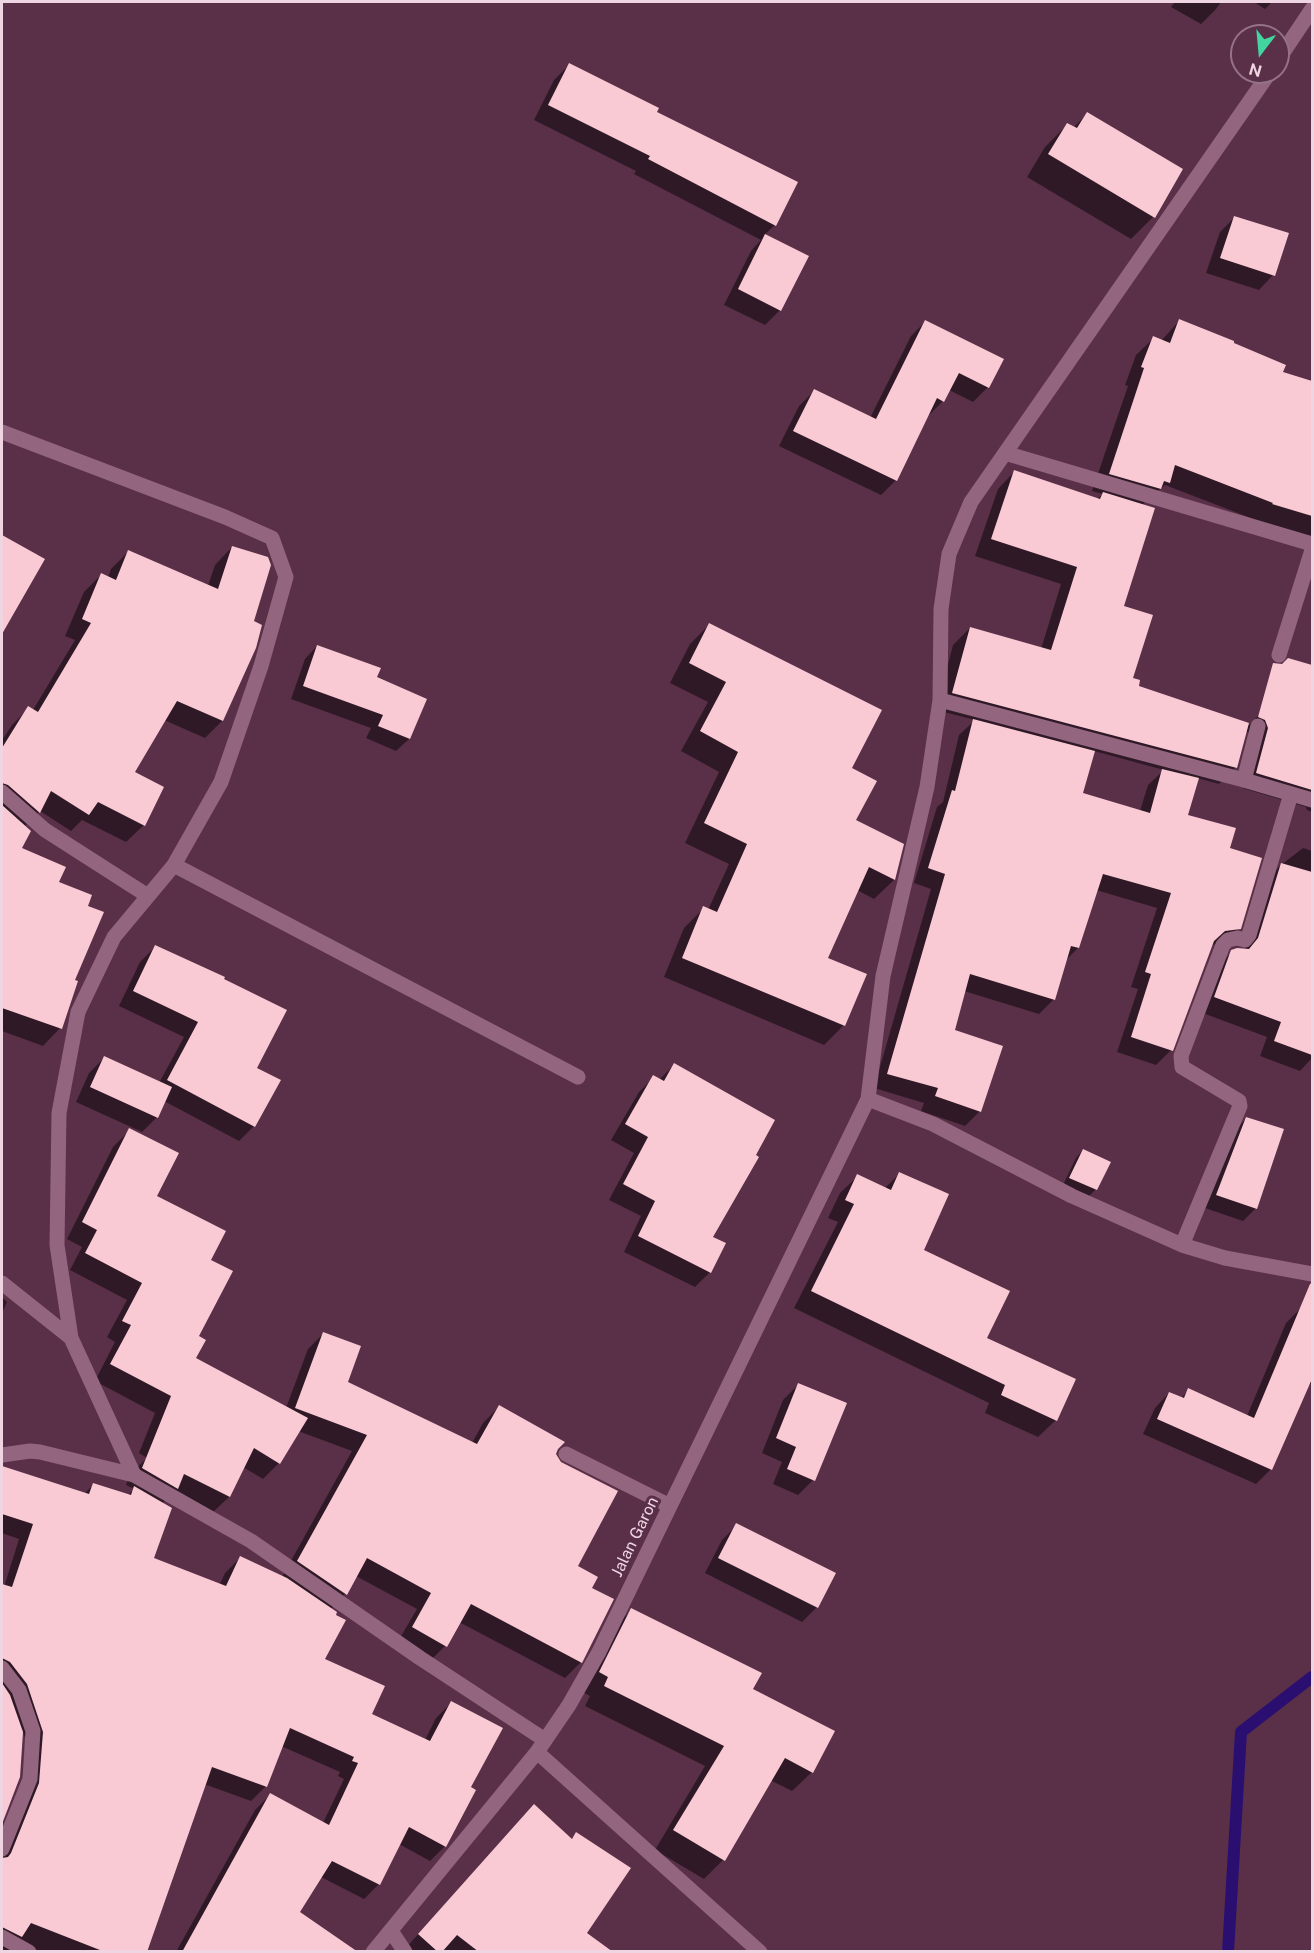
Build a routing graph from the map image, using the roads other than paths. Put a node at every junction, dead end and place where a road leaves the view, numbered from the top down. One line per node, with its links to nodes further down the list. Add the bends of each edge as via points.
1 (1312, 9): 2 (street)
2 (1290, 42)
3 (1262, 84): 5 (street, Jalan Garon)
4 (2, 432): 15 (street, via 272,538 286,577 261,666 221,782)
5 (1005, 453): 6 (street); 9 (street, Jalan Garon, via 971,502 949,554 941,609)
6 (1312, 544)
7 (1312, 550): 8 (street)
8 (1279, 655)
9 (939, 700): 11 (street); 18 (street, Jalan Garon, via 927,787 883,976)
10 (1258, 726): 11 (street)
11 (1244, 780): 13 (street)
12 (2, 792): 16 (street, via 45,830)
13 (1291, 794): 14 (street); 19 (street, via 1249,935 1223,945 1181,1056 1182,1067 1239,1101 1240,1106)
14 (1312, 800)
15 (174, 865): 16 (street); 17 (street)
16 (148, 896): 22 (street, via 114,937 78,1012 59,1113 57,1245)
17 (578, 1077)
18 (868, 1099): 19 (street, via 933,1124 1072,1196); 26 (street, Jalan Garon)
19 (1182, 1245): 20 (street, via 1225,1258)
20 (1312, 1274)
21 (2, 1283): 22 (street)
22 (71, 1338): 25 (street)
23 (566, 1454): 26 (street)
24 (2, 1455): 25 (street, via 40,1452)
25 (134, 1474): 28 (street, via 251,1542)
26 (670, 1506): 28 (street, Jalan Garon, via 599,1653)
27 (2, 1668): 29 (street, via 19,1690 33,1731 30,1779)
28 (541, 1746): 30 (street, Jalan Garon); 35 (street)
29 (2, 1849)
30 (391, 1931): 33 (street, Jalan Garon); 34 (street)
31 (2, 1937): 32 (street)
32 (29, 1952)
33 (373, 1952)
34 (405, 1952)
35 (760, 1952)

